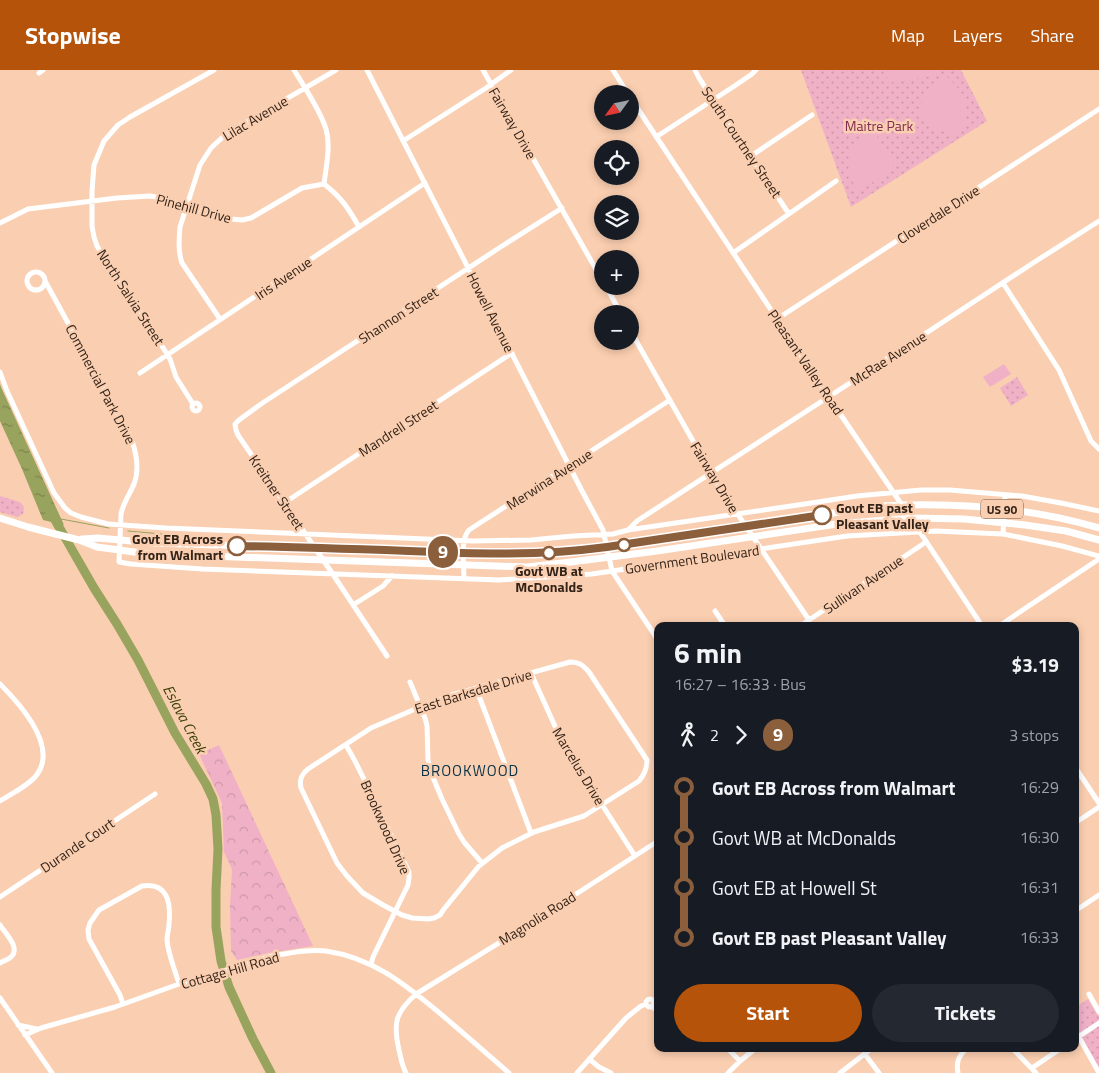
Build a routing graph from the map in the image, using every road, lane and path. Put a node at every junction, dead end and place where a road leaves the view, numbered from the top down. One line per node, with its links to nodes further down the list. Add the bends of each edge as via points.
1 (214, 70): 23 (street, North Salvia Street, via 130,117 104,141 94,165)
2 (294, 70): 12 (street)
3 (336, 70): 12 (street, Lilac Avenue)
4 (367, 70): 18 (street, Howell Avenue)
5 (483, 70): 10 (street, Fairway Drive)
6 (510, 70): 10 (street)
7 (612, 70): 11 (street)
8 (695, 70): 13 (street, South Courtney Street)
9 (756, 70): 13 (street)
10 (491, 84): 18 (street); 25 (street, Fairway Drive)
11 (622, 85)
12 (305, 88): 22 (street, via 327,131); 24 (street, Lilac Avenue, via 218,140 200,165)
13 (714, 100): 17 (street); 19 (street, South Courtney Street)
14 (1099, 110): 36 (street, Cloverdale Drive)
15 (639, 111): 17 (street, Pleasant Valley Road)
16 (812, 115): 19 (street)
17 (656, 137): 30 (street, Pleasant Valley Road)
18 (404, 141): 21 (street, Howell Avenue)
19 (751, 156): 26 (street, South Courtney Street)
20 (836, 181): 26 (street)
21 (425, 183): 29 (street, Iris Avenue); 32 (street, Howell Avenue)
22 (324, 184): 24 (street, Pinehill Drive, via 302,188 242,220 220,217); 29 (street, via 348,207)
23 (92, 202): 24 (street, Pinehill Drive, via 150,196); 28 (street, Pinehill Drive, via 28,209); 39 (street, North Salvia Street, via 92,226 97,246)
24 (187, 206): 35 (street, Lilac Avenue, via 179,237 182,263)
25 (562, 208): 31 (street, Fairway Drive); 32 (street, Shannon Street)
26 (789, 214): 30 (street)
27 (1099, 221): 34 (street, McRae Avenue)
28 (0, 223)
29 (359, 227): 35 (street, Iris Avenue)
30 (733, 253): 36 (street, Pleasant Valley Road)
31 (594, 266)
32 (468, 268): 38 (street, Howell Avenue); 45 (street, Shannon Street)
33 (45, 281): 59 (street, Commercial Park Drive, via 135,448 134,484 122,507)
34 (1003, 284): 42 (street, McRae Avenue); 46 (street, via 1058,370 1091,441)
35 (220, 319): 39 (street, Iris Avenue)
36 (777, 319): 42 (street, Pleasant Valley Road)
37 (639, 346): 43 (street, Fairway Drive)
38 (512, 353): 47 (street, Howell Avenue); 51 (street, Mandrell Street)
39 (168, 355): 41 (street, Iris Avenue); 44 (street, North Salvia Street, via 176,377)
40 (0, 372): 59 (street, via 64,508 81,517)
41 (140, 373)
42 (828, 396): 48 (street, McRae Avenue); 49 (street, Pleasant Valley Road)
43 (670, 400): 47 (street, Merwina Avenue); 48 (street, Fairway Drive)
44 (193, 404)
45 (235, 424): 51 (street, Kreitner Street, via 238,435)
46 (1099, 449)
47 (569, 466): 65 (street, Howell Avenue); 70 (street, Merwina Avenue, via 469,530)
48 (711, 472): 55 (street, Fairway Drive); 62 (street, McRae Avenue)
49 (894, 492): 50 (street, via 950,490); 52 (street, Pleasant Valley Road); 55 (street)
50 (1005, 495): 53 (street); 54 (street)
51 (284, 503): 64 (street, Kreitner Street)
52 (902, 505): 53 (main road, Government Boulevard / US 90); 57 (street, Pleasant Valley Road); 60 (main road, Government Boulevard / US 90)
53 (1004, 509): 58 (street); 61 (main road, Government Boulevard / US 90)
54 (1099, 511)
55 (738, 514): 60 (street, Fairway Drive); 62 (street)
56 (0, 518): 68 (main road, Government Boulevard / US 90)
57 (911, 518): 58 (main road, Government Boulevard / US 90); 63 (street, Pleasant Valley Road); 67 (main road, Government Boulevard / US 90, via 837,524)
58 (1004, 523): 66 (street); 71 (main road, Government Boulevard / US 90, via 1066,531)
59 (120, 525): 64 (street); 69 (street, Commercial Park Drive)
60 (746, 526): 67 (street, Fairway Drive); 73 (main road, Government Boulevard / US 90)
61 (1099, 528)
62 (628, 530): 65 (street)
63 (920, 532): 66 (street, Government Boulevard); 72 (street, Pleasant Valley Road); 75 (street, Government Boulevard, via 847,536)
64 (306, 534): 70 (street); 74 (street, Kreitner Street)
65 (604, 534): 70 (street, via 531,540); 73 (street, Howell Avenue)
66 (1003, 534): 79 (street, Government Boulevard)
67 (752, 537): 75 (street, Fairway Drive); 78 (main road, Government Boulevard / US 90)
68 (79, 540): 69 (main road, Government Boulevard / US 90); 76 (main road, Government Boulevard / US 90, via 97,547)
69 (120, 540): 74 (main road, Government Boulevard / US 90); 76 (street, Commercial Park Drive)
70 (464, 540): 77 (street)
71 (1099, 540)
72 (926, 542): 88 (street, Sullivan Avenue); 91 (street, Pleasant Valley Road)
73 (607, 547): 77 (main road, Government Boulevard / US 90, via 530,554); 78 (street, Howell Avenue)
74 (316, 548): 77 (main road, Government Boulevard / US 90); 80 (street, Kreitner Street)
75 (761, 549): 82 (street, Government Boulevard); 88 (street, Fairway Drive)
76 (120, 550): 80 (main road, Government Boulevard / US 90, via 149,554); 83 (street, Government Boulevard, via 119,562 131,564)
77 (464, 553): 81 (street)
78 (609, 557): 81 (main road, Government Boulevard / US 90, via 527,566); 82 (street, Howell Avenue)
79 (1099, 557): 92 (street)
80 (323, 559): 81 (main road, Government Boulevard / US 90); 83 (street, Kreitner Street)
81 (464, 565): 85 (street)
82 (612, 571): 85 (street, Government Boulevard, via 542,578); 93 (street)
83 (332, 573): 84 (street, Government Boulevard); 86 (street, Kreitner Street)
84 (392, 576): 85 (street, Government Boulevard); 86 (street, via 383,586)
85 (464, 578)
86 (353, 605): 94 (street, Kreitner Street)
87 (715, 611): 89 (street)
88 (809, 620): 90 (street, Sullivan Avenue)
89 (722, 622)
90 (806, 622)
91 (979, 622)
92 (1005, 622)
93 (654, 634)
94 (386, 656)
95 (531, 673): 98 (street, East Barksdale Drive); 105 (street, Marcelus Drive, via 563,744); 105 (street, East Barksdale Drive, via 570,662 583,664 642,752 647,762 644,776)
96 (410, 682): 99 (street)
97 (0, 684): 103 (street, via 40,736 42,753 36,776)
98 (476, 688): 99 (street, East Barksdale Drive); 108 (street)
99 (420, 707): 100 (street, East Barksdale Drive, via 371,728); 111 (street, via 426,726 432,776 459,834)
100 (346, 745): 115 (street, Brookwood Drive, via 409,872 408,885); 115 (street, East Barksdale Drive, via 308,768 301,777 300,788 337,863 363,892)
101 (1079, 773): 104 (street)
102 (155, 794): 113 (street, Durande Court)
103 (0, 801)
104 (1099, 803)
105 (602, 805): 108 (street, East Barksdale Drive, via 584,816); 110 (street, Marcelus Drive)
106 (1099, 807): 107 (street)
107 (1079, 820)
108 (531, 833): 111 (street, East Barksdale Drive)
109 (654, 844): 110 (street, Magnolia Road)
110 (635, 856): 120 (street, Magnolia Road)
111 (482, 863): 115 (street, East Barksdale Drive, via 440,915 428,919 412,918)
112 (1099, 895): 114 (street)
113 (0, 897)
114 (1079, 908)
115 (395, 912): 118 (street, Brookwood Drive)
116 (0, 925): 117 (street, via 14,950 10,958)
117 (0, 963)
118 (371, 964): 119 (street, Cottage Hill Road, via 327,951 288,953); 120 (street, Cottage Hill Road)
119 (179, 984): 123 (street, Cottage Hill Road); 123 (street, via 167,939 170,917 166,892 149,885 142,886 99,910 88,930 89,939)
120 (416, 994): 145 (street, Magnolia Road, via 396,1021 395,1032); 146 (street, Cottage Hill Road)
121 (1089, 994): 126 (street)
122 (0, 998): 128 (street)
123 (123, 1004): 129 (street, Cottage Hill Road)
124 (646, 1004): 125 (street); 125 (street, via 647,999 654,997); 140 (street, via 626,1018)
125 (652, 1006)
126 (1099, 1012)
127 (1099, 1023): 131 (street)
128 (18, 1025): 129 (street); 130 (street)
129 (37, 1030): 130 (street, Cottage Hill Road)
130 (25, 1035): 144 (street)
131 (1079, 1037)
132 (1079, 1041): 143 (street)
133 (731, 1052): 141 (street)
134 (751, 1052): 141 (street)
135 (863, 1052): 150 (street)
136 (865, 1052): 151 (street)
137 (963, 1052): 152 (street, via 958,1058)
138 (1016, 1052): 142 (street)
139 (1056, 1052): 142 (street)
140 (589, 1059): 147 (street); 148 (street)
141 (740, 1061): 149 (street)
142 (1032, 1068): 153 (street)
143 (1099, 1072)
144 (52, 1073)
145 (406, 1073)
146 (509, 1073)
147 (577, 1073)
148 (610, 1073)
149 (728, 1073)
150 (840, 1073)
151 (879, 1073)
152 (958, 1073)
153 (1036, 1073)

